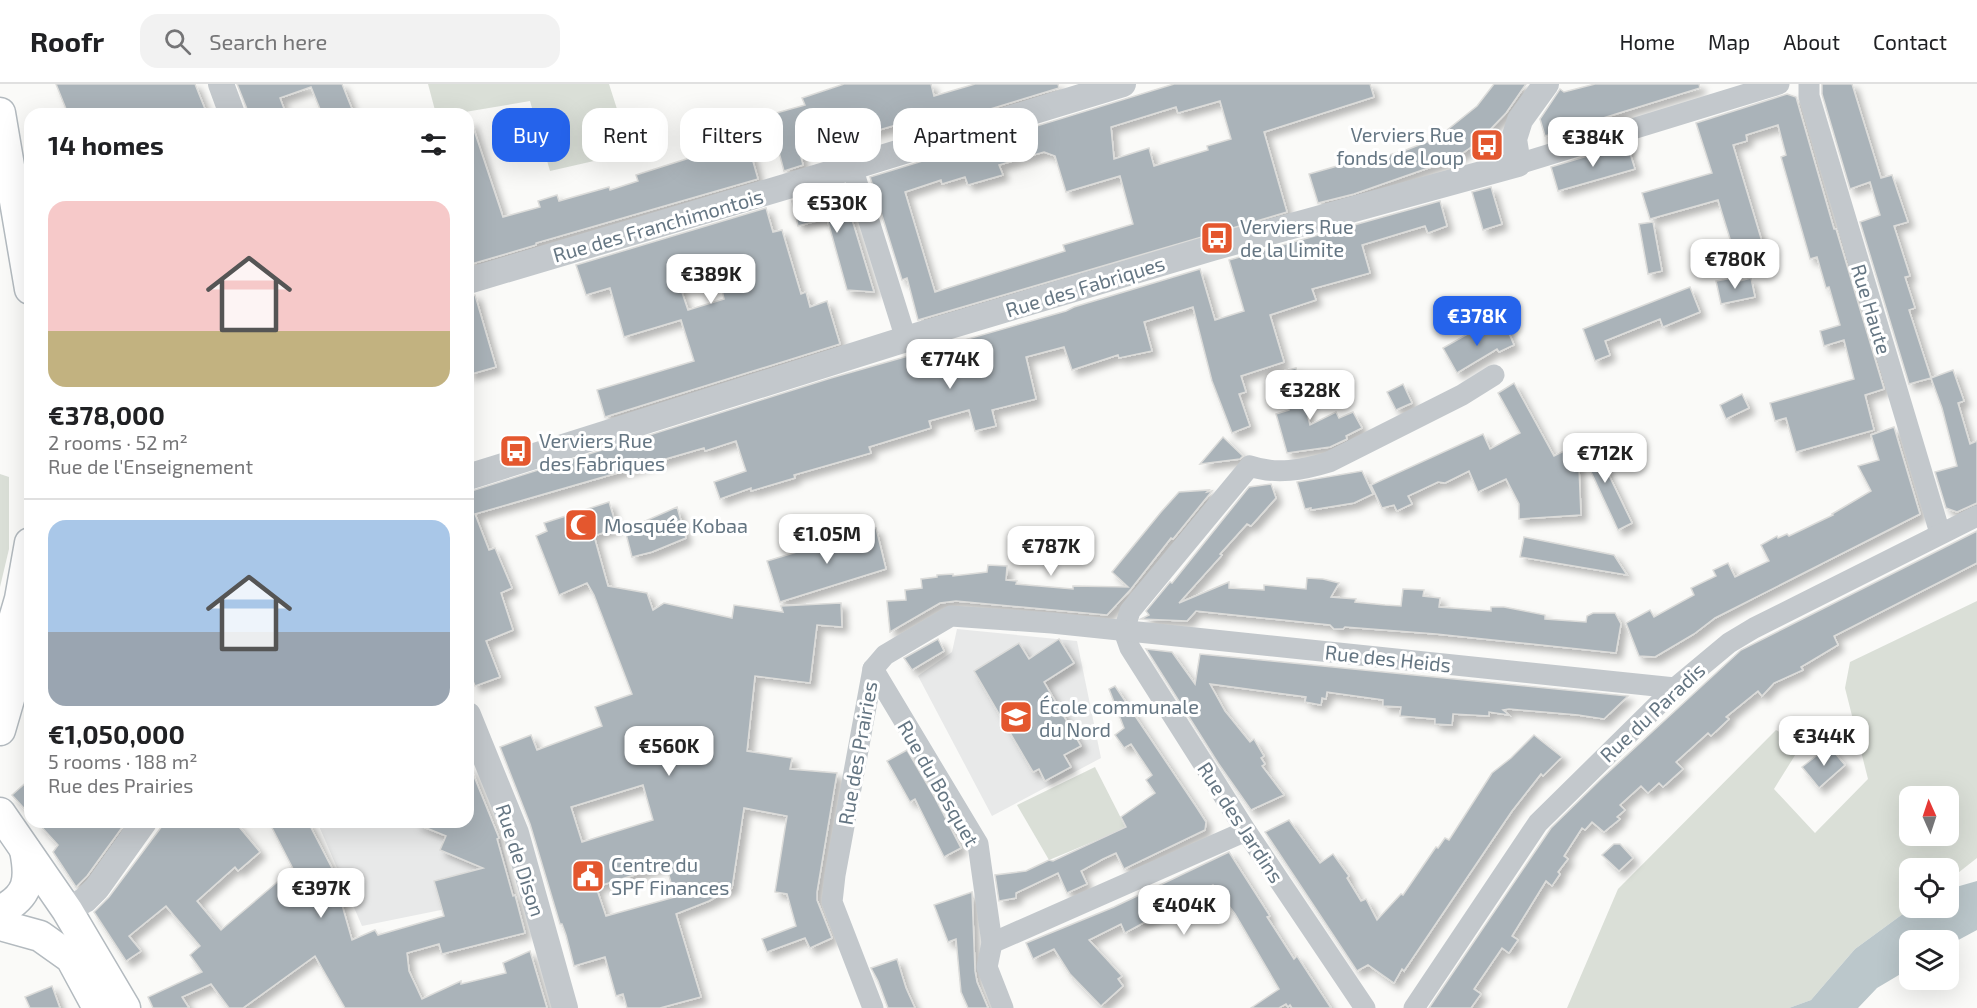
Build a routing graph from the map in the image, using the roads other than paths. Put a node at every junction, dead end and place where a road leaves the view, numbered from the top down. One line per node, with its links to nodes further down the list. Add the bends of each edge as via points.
1 (221, 84): 6 (street)
2 (1123, 84): 9 (street, Rue des Franchimontois)
3 (1779, 84): 8 (street)
4 (1809, 84): 16 (street, Rue Haute, via 1809,96)
5 (1546, 85): 8 (street, via 1520,120 1514,140)
6 (230, 108)
7 (0, 113): 10 (main road)
8 (1518, 164): 12 (street, Rue des Fabriques, via 1212,248)
9 (852, 167): 11 (street, Rue des Franchimontois); 12 (street)
10 (24, 254)
11 (474, 279)
12 (906, 339): 14 (street, Rue des Fabriques)
13 (1494, 375): 19 (street, via 1329,462 1305,469 1266,471 1250,466 1130,611)
14 (474, 475)
15 (1977, 516): 16 (street, Rue du Paradis)
16 (1940, 533): 23 (street, Rue du Paradis, via 1754,628 1729,643)
17 (24, 577): 21 (main road)
18 (1101, 629): 19 (street, Rue des Heids); 22 (street, Rue des Prairies, via 951,616 885,655)
19 (1124, 631): 23 (street, Rue des Heids); 28 (street, Rue des Jardins, via 1130,648)
20 (24, 647): 24 (main road)
21 (0, 667)
22 (873, 669): 33 (street, Rue du Bosquet, via 978,844); 37 (street, Rue des Prairies, via 832,902)
23 (1675, 688): 40 (street, Rue du Paradis, via 1538,822)
24 (0, 730)
25 (474, 730): 36 (street, Rue de Dison, via 516,833)
26 (0, 813): 29 (main road)
27 (140, 828): 30 (street, via 97,888)
28 (1246, 831): 33 (street); 39 (street, Rue des Jardins)
29 (26, 850): 30 (main road); 31 (main road, via 29,880 16,899)
30 (67, 910): 35 (main road)
31 (0, 911)
32 (0, 926): 34 (main road, via 39,936 71,958)
33 (992, 943): 38 (street, Rue du Bosquet, via 987,967)
34 (98, 1008)
35 (125, 1008)
36 (565, 1008)
37 (873, 1008)
38 (1003, 1008)
39 (1365, 1008)
40 (1413, 1008)

